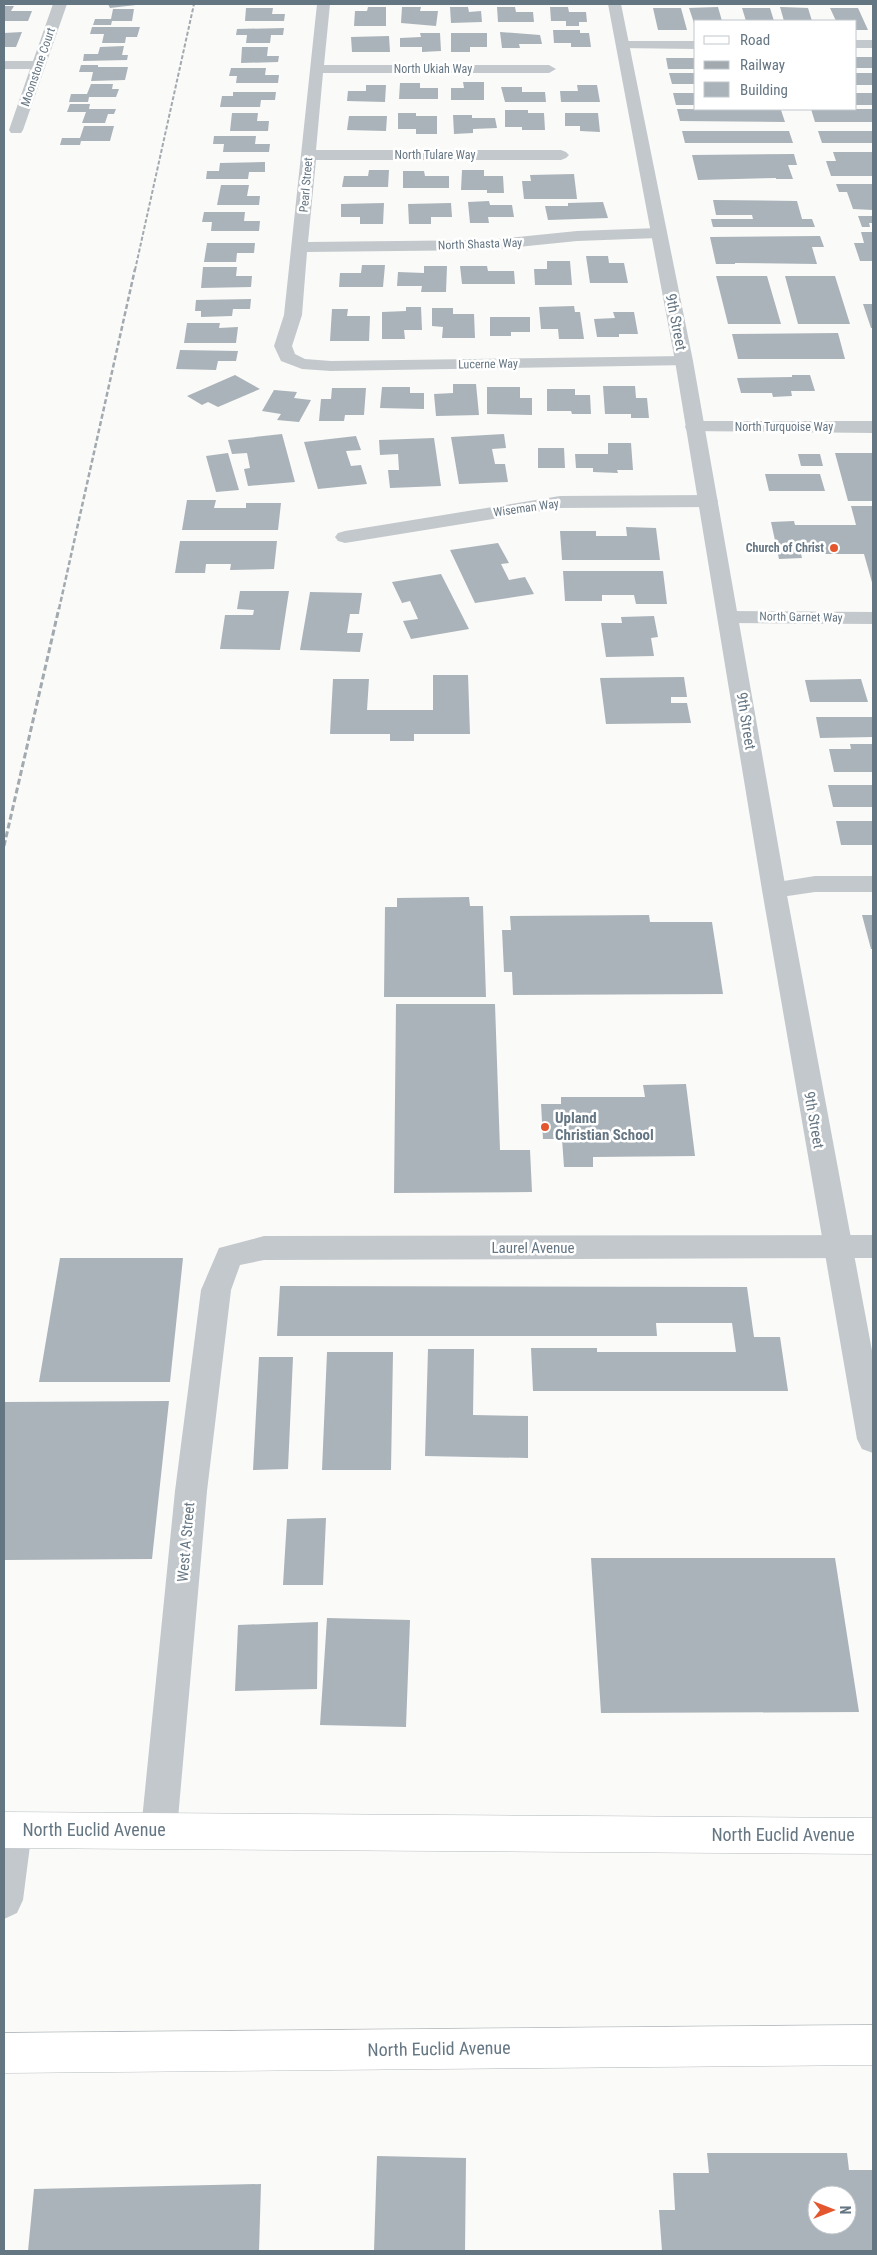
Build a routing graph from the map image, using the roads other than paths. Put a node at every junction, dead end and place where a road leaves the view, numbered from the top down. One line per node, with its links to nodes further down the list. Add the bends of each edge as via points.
1 (60, 4): 9 (street, Moonstone Court)
2 (323, 4): 11 (street, Pearl Street)
3 (614, 4): 6 (street, 9th Street)
4 (857, 44): 5 (street)
5 (873, 44)
6 (624, 45): 7 (street); 15 (street, 9th Street)
7 (694, 45)
8 (4, 65): 9 (street)
9 (39, 65): 12 (street, Moonstone Court)
10 (549, 68): 11 (street, North Ukiah Way)
11 (318, 69): 13 (street, Pearl Street)
12 (16, 130)
13 (309, 155): 14 (street, North Tulare Way); 16 (street, Pearl Street)
14 (561, 155)
15 (658, 233): 16 (street, North Shasta Way, via 565,237 488,245); 18 (street, 9th Street)
16 (301, 247): 17 (street, Pearl Street, via 293,315 283,346)
17 (293, 361): 18 (street, Lucerne Way, via 314,366)
18 (684, 361): 19 (street, 9th Street)
19 (694, 427): 20 (street, North Turquoise Way); 21 (street, 9th Street)
20 (873, 427)
21 (708, 501): 22 (street, Wiseman Way, via 560,502); 23 (street, 9th Street)
22 (346, 537)
23 (729, 617): 24 (street, North Garnet Way); 26 (street, 9th Street)
24 (873, 618)
25 (873, 884): 26 (street, via 815,884)
26 (774, 890): 27 (street, 9th Street)
27 (837, 1246): 28 (street, Laurel Avenue); 29 (street, Laurel Avenue, via 264,1248); 30 (street, 9th Street)
28 (873, 1246)
29 (229, 1256): 32 (street, West A Street, via 216,1290 191,1491)
30 (873, 1438)
31 (9, 1830): 32 (main road, North Euclid Avenue); 34 (street)
32 (159, 1830): 33 (main road, North Euclid Avenue)
33 (873, 1836)
34 (4, 1900)
35 (873, 2045): 36 (main road, North Euclid Avenue)
36 (4, 2053)

